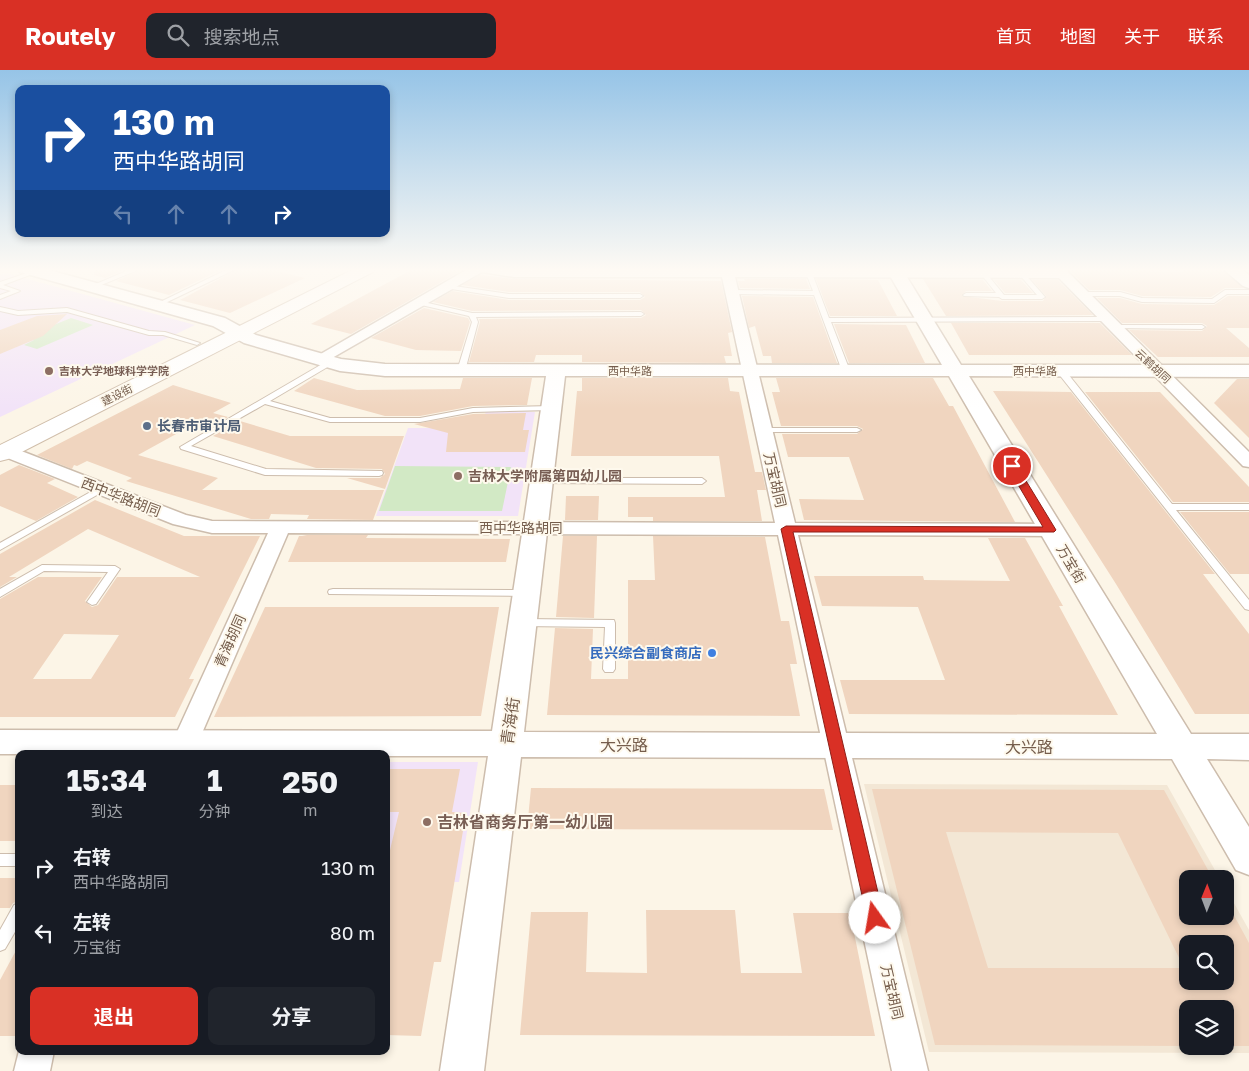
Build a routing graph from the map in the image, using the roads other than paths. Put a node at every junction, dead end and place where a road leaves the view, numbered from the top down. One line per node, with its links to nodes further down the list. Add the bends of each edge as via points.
1 (472, 315): 17 (lane, via 475,322)
2 (87, 316): 15 (lane)
3 (196, 316): 14 (street, 西中华路)
4 (260, 316): 14 (main road, 建设街)
5 (265, 316): 14 (main road, 建设街)
6 (398, 316): 16 (street)
7 (738, 316): 19 (street, 万宝胡同)
8 (825, 316): 11 (lane)
9 (1103, 316): 12 (street, 云鹤胡同)
10 (923, 318): 11 (lane); 12 (lane); 21 (street, 万宝街)
11 (827, 320): 20 (lane)
12 (1110, 323): 13 (lane); 22 (street, 云鹤胡同)
13 (1202, 327)
14 (234, 330): 15 (main road, 建设街); 16 (street, 西中华路, via 250,339); 29 (main road, 建设街)
15 (197, 343): 29 (main road, 建设街)
16 (326, 360): 17 (street, 西中华路, via 385,370); 25 (lane)
17 (461, 371): 18 (street, 西中华路)
18 (556, 371): 19 (street, 西中华路); 26 (street, 青海街)
19 (750, 371): 20 (street, 西中华路); 27 (street, 万宝胡同)
20 (846, 371): 21 (street, 西中华路)
21 (955, 371): 23 (street, 西中华路); 40 (street, 万宝街)
22 (1158, 371): 23 (street, 西中华路); 24 (street, 西中华路); 30 (street, 云鹤胡同)
23 (1061, 372): 35 (lane)
24 (1249, 372)
25 (263, 401): 26 (lane, via 330,420 420,420 473,410); 31 (lane, via 184,447 265,472)
26 (552, 408): 32 (street, 青海街)
27 (764, 430): 28 (lane); 39 (street, 万宝胡同)
28 (857, 430)
29 (2, 448): 34 (street, 西中华路胡同)
30 (1249, 462)
31 (379, 473)
32 (542, 481): 33 (lane); 38 (street, 青海街)
33 (702, 481)
34 (101, 489): 37 (street, 西中华路胡同, via 199,526); 41 (lane)
35 (1169, 507): 36 (lane); 45 (lane)
36 (1249, 507)
37 (280, 528): 38 (street, 西中华路胡同); 53 (street, 青海胡同)
38 (536, 528): 39 (street, 西中华路胡同); 46 (street, 青海街)
39 (786, 529): 40 (street, 西中华路胡同); 50 (street, 万宝胡同)
40 (1050, 530): 52 (street, 万宝街)
41 (0, 547)
42 (333, 592): 46 (lane)
43 (0, 594): 44 (lane, via 42,568 115,568)
44 (92, 602)
45 (1249, 607)
46 (525, 608): 47 (lane, via 610,623); 49 (street, 青海街)
47 (608, 669)
48 (0, 742): 53 (street, 大兴路)
49 (507, 745): 50 (street, 大兴路); 53 (street, 大兴路); 61 (street, 青海街)
50 (836, 746): 52 (street, 大兴路); 62 (street, 万宝胡同)
51 (1249, 747): 52 (street, 大兴路)
52 (1182, 748): 54 (street, 万宝街)
53 (182, 749)
54 (1249, 859)
55 (0, 860): 56 (lane)
56 (15, 860)
57 (15, 917): 58 (lane)
58 (0, 944)
59 (36, 1055): 60 (street)
60 (32, 1071)
61 (462, 1071)
62 (910, 1071)

